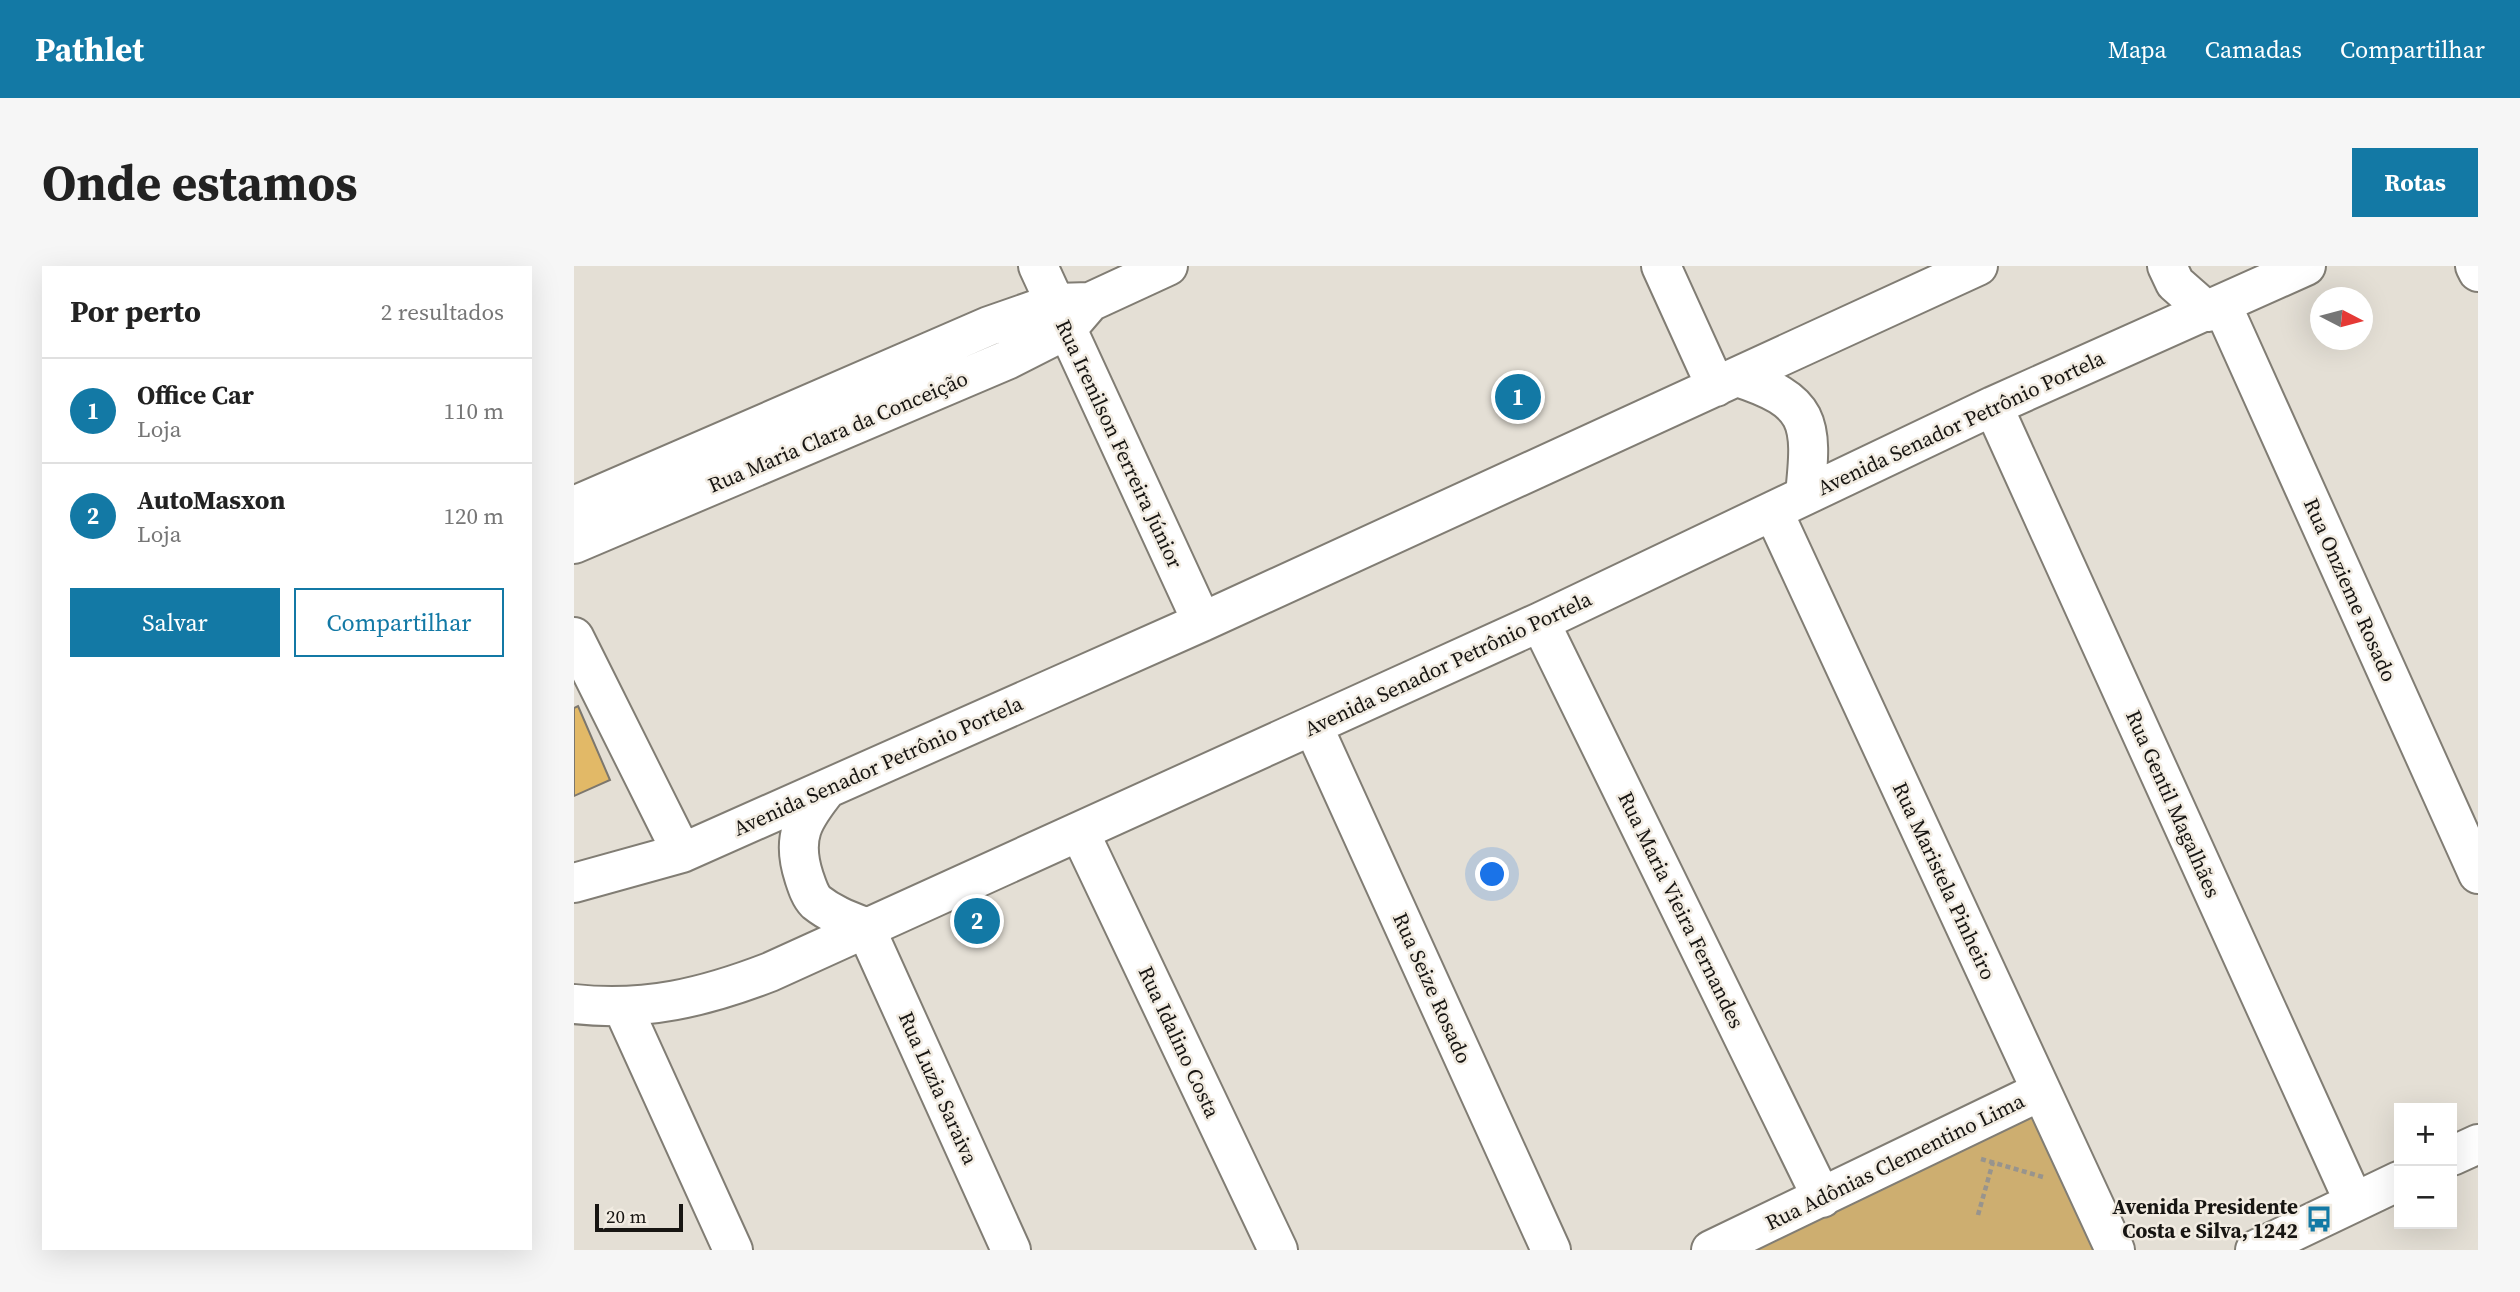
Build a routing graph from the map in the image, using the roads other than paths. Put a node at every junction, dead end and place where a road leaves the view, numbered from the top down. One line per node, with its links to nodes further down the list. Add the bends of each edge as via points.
1 (1038, 266): 10 (street, Rua Irenilson Ferreira Júnior)
2 (1168, 266): 10 (street, Rua Maria Clara da Conceição)
3 (1661, 266): 11 (street)
4 (1978, 266): 11 (street, Avenida Senador Petrônio Portela)
5 (2167, 266): 9 (street, via 2175,283)
6 (2306, 266): 9 (street, Avenida Senador Petrônio Portela)
7 (2475, 266): 8 (street)
8 (2478, 272)
9 (2215, 308): 12 (street, Avenida Senador Petrônio Portela); 23 (street, Rua Onzieme Rosado)
10 (1070, 312): 14 (street, Rua Maria Clara da Conceição, via 989,326); 15 (street, Rua Maria Clara da Conceição, via 1007,360); 16 (street, Rua Irenilson Ferreira Júnior)
11 (1727, 382): 13 (street, via 1781,394 1796,405 1804,419 1808,441); 16 (street, Avenida Senador Petrônio Portela)
12 (1993, 406): 13 (street, Avenida Senador Petrônio Portela); 33 (street, Rua Gentil Magalhães)
13 (1789, 503): 17 (street, Avenida Senador Petrônio Portela); 28 (street, Rua Maristela Pinheiro)
14 (574, 506)
15 (574, 544)
16 (1202, 622): 20 (street, Avenida Senador Petrônio Portela)
17 (1541, 622): 19 (street, Avenida Senador Petrônio Portela); 32 (street, Rua Maria Vieira Fernandes)
18 (574, 637): 22 (street)
19 (1313, 726): 21 (street, Avenida Senador Petrônio Portela); 37 (street, Rua Seize Rosado)
20 (827, 789): 22 (street, Avenida Senador Petrônio Portela); 25 (street, via 805,816 799,862 813,899)
21 (1080, 833): 25 (street, Avenida Senador Petrônio Portela); 36 (street, Rua Idalino Costa)
22 (682, 853): 24 (street, Avenida Senador Petrônio Portela)
23 (2478, 874)
24 (574, 883)
25 (864, 927): 27 (street, Avenida Senador Petrônio Portela, via 719,992); 35 (street, Rua Luzia Saraiva)
26 (574, 1004): 27 (street, Avenida Senador Petrônio Portela)
27 (623, 1008): 34 (street)
28 (2041, 1091): 32 (street, Rua Adônias Clementino Lima); 39 (street, Rua Maristela Pinheiro)
29 (2478, 1144): 30 (street)
30 (2457, 1154)
31 (2394, 1183): 33 (street)
32 (1822, 1198): 38 (street, Rua Adônias Clementino Lima)
33 (2354, 1202): 40 (street)
34 (733, 1250)
35 (1011, 1250)
36 (1278, 1250)
37 (1551, 1250)
38 (1711, 1250)
39 (2115, 1250)
40 (2257, 1250)

